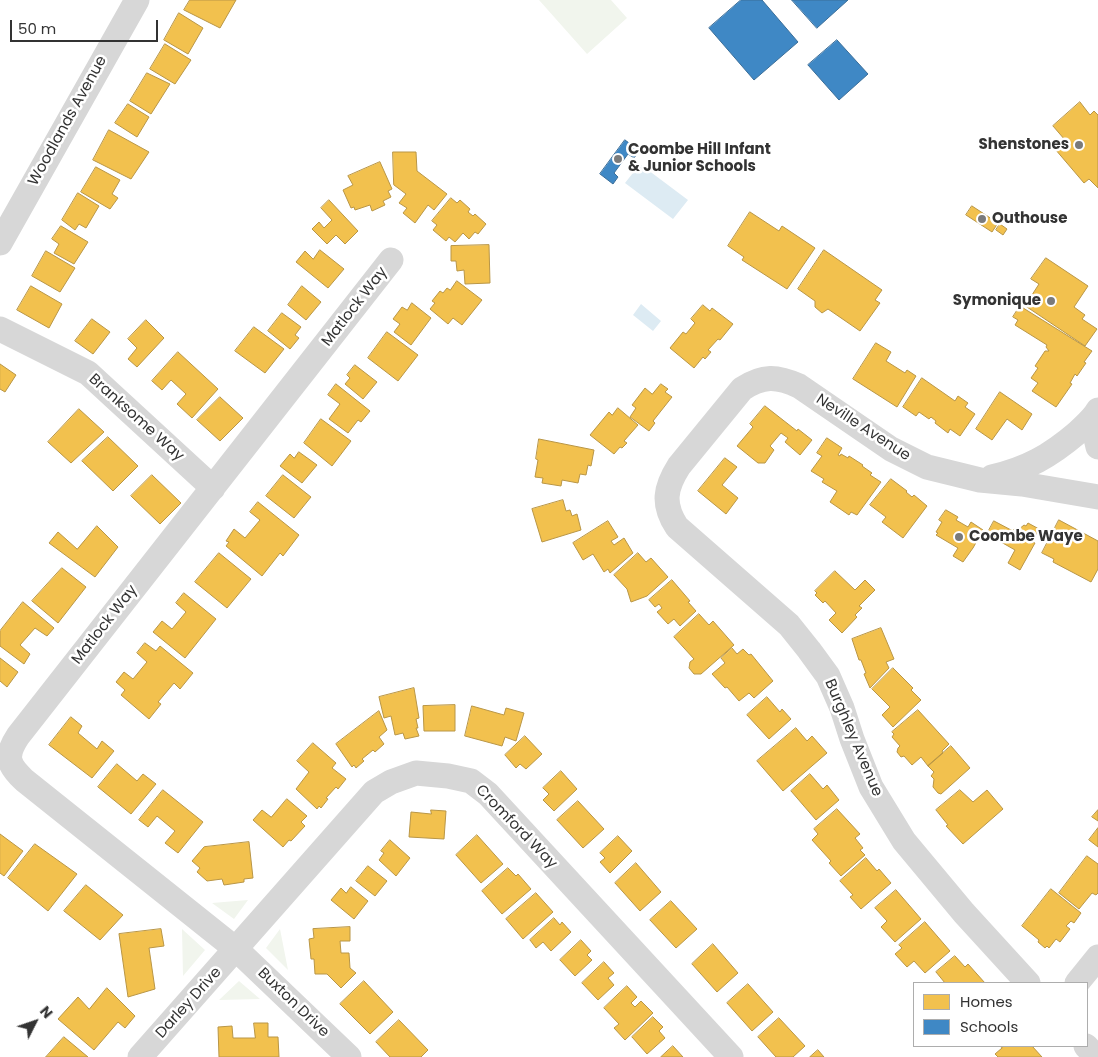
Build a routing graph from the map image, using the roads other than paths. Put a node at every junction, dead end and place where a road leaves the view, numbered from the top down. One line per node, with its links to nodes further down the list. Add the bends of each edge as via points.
1 (136, 0): 2 (street, Woodlands Avenue)
2 (0, 242)
3 (391, 260): 9 (street, Matlock Way)
4 (0, 329): 9 (street, Branksome Way, via 88,373)
5 (1097, 412): 7 (street, via 1095,434); 8 (street, via 1046,457 1008,473)
6 (708, 429): 8 (street, Neville Avenue, via 752,383 784,379 908,458); 13 (street, Burghley Avenue, via 672,479 666,497 669,514 677,527 789,625 809,650 842,708 871,787 904,841)
7 (1098, 447)
8 (980, 480): 10 (street, Neville Avenue)
9 (213, 488): 11 (street, Matlock Way, via 18,736 9,758 12,769 24,780)
10 (1098, 497)
11 (237, 950): 16 (street, Darley Drive); 17 (street, Buxton Drive); 18 (street, Cromford Way, via 374,792 416,773 448,776 471,781 488,794)
12 (1098, 957): 14 (street)
13 (1027, 982)
14 (1079, 982)
15 (1087, 1047): 19 (street)
16 (140, 1057)
17 (349, 1057)
18 (731, 1057)
19 (1096, 1057)

